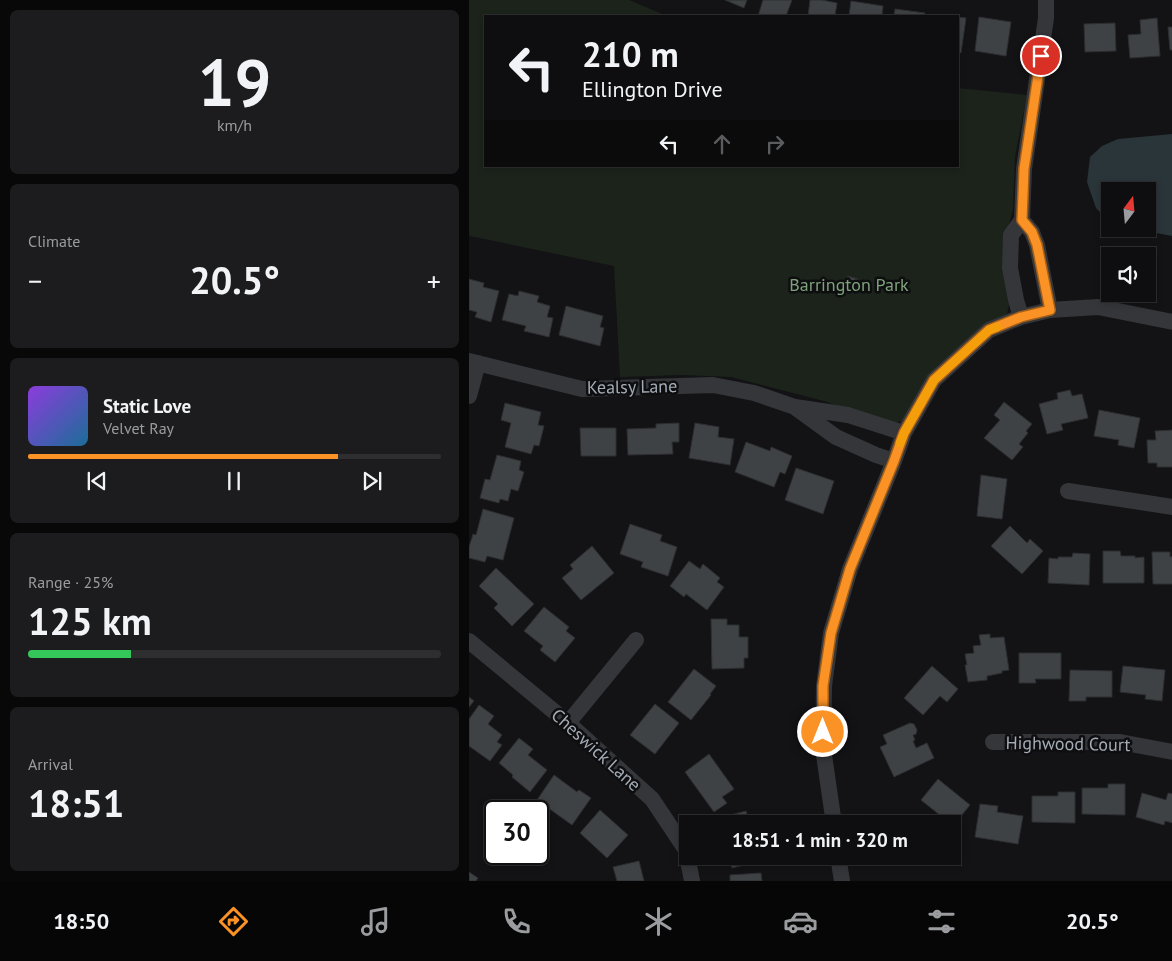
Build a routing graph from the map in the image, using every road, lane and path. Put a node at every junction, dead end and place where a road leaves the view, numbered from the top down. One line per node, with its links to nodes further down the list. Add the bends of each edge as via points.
1 (1046, 0): 2 (street, via 1024,169)
2 (1022, 220): 3 (street, via 1037,245); 4 (street, via 1011,234 1009,268)
3 (1050, 310): 4 (street); 5 (street, via 1098,307)
4 (1021, 317): 9 (street, via 989,330 934,380)
5 (1172, 322)
6 (474, 362): 7 (street); 8 (street, Kealsy Lane, via 582,389 713,385 754,392)
7 (469, 396)
8 (795, 407): 9 (street, Kealsy Lane, via 847,415); 10 (street, Kealsy Lane, via 836,437)
9 (904, 433): 10 (street)
10 (894, 461): 18 (street, via 850,569 831,633 823,686 823,748)
11 (1068, 491): 12 (street)
12 (1172, 507)
13 (636, 640): 15 (street)
14 (469, 641): 15 (street, Cheswick Lane)
15 (568, 723): 20 (street, Cheswick Lane, via 652,799 686,850)
16 (993, 742): 17 (street, Highwood Court, via 1120,742)
17 (1172, 752)
18 (833, 815)
19 (839, 865): 21 (street)
20 (692, 881)
21 (842, 881)

